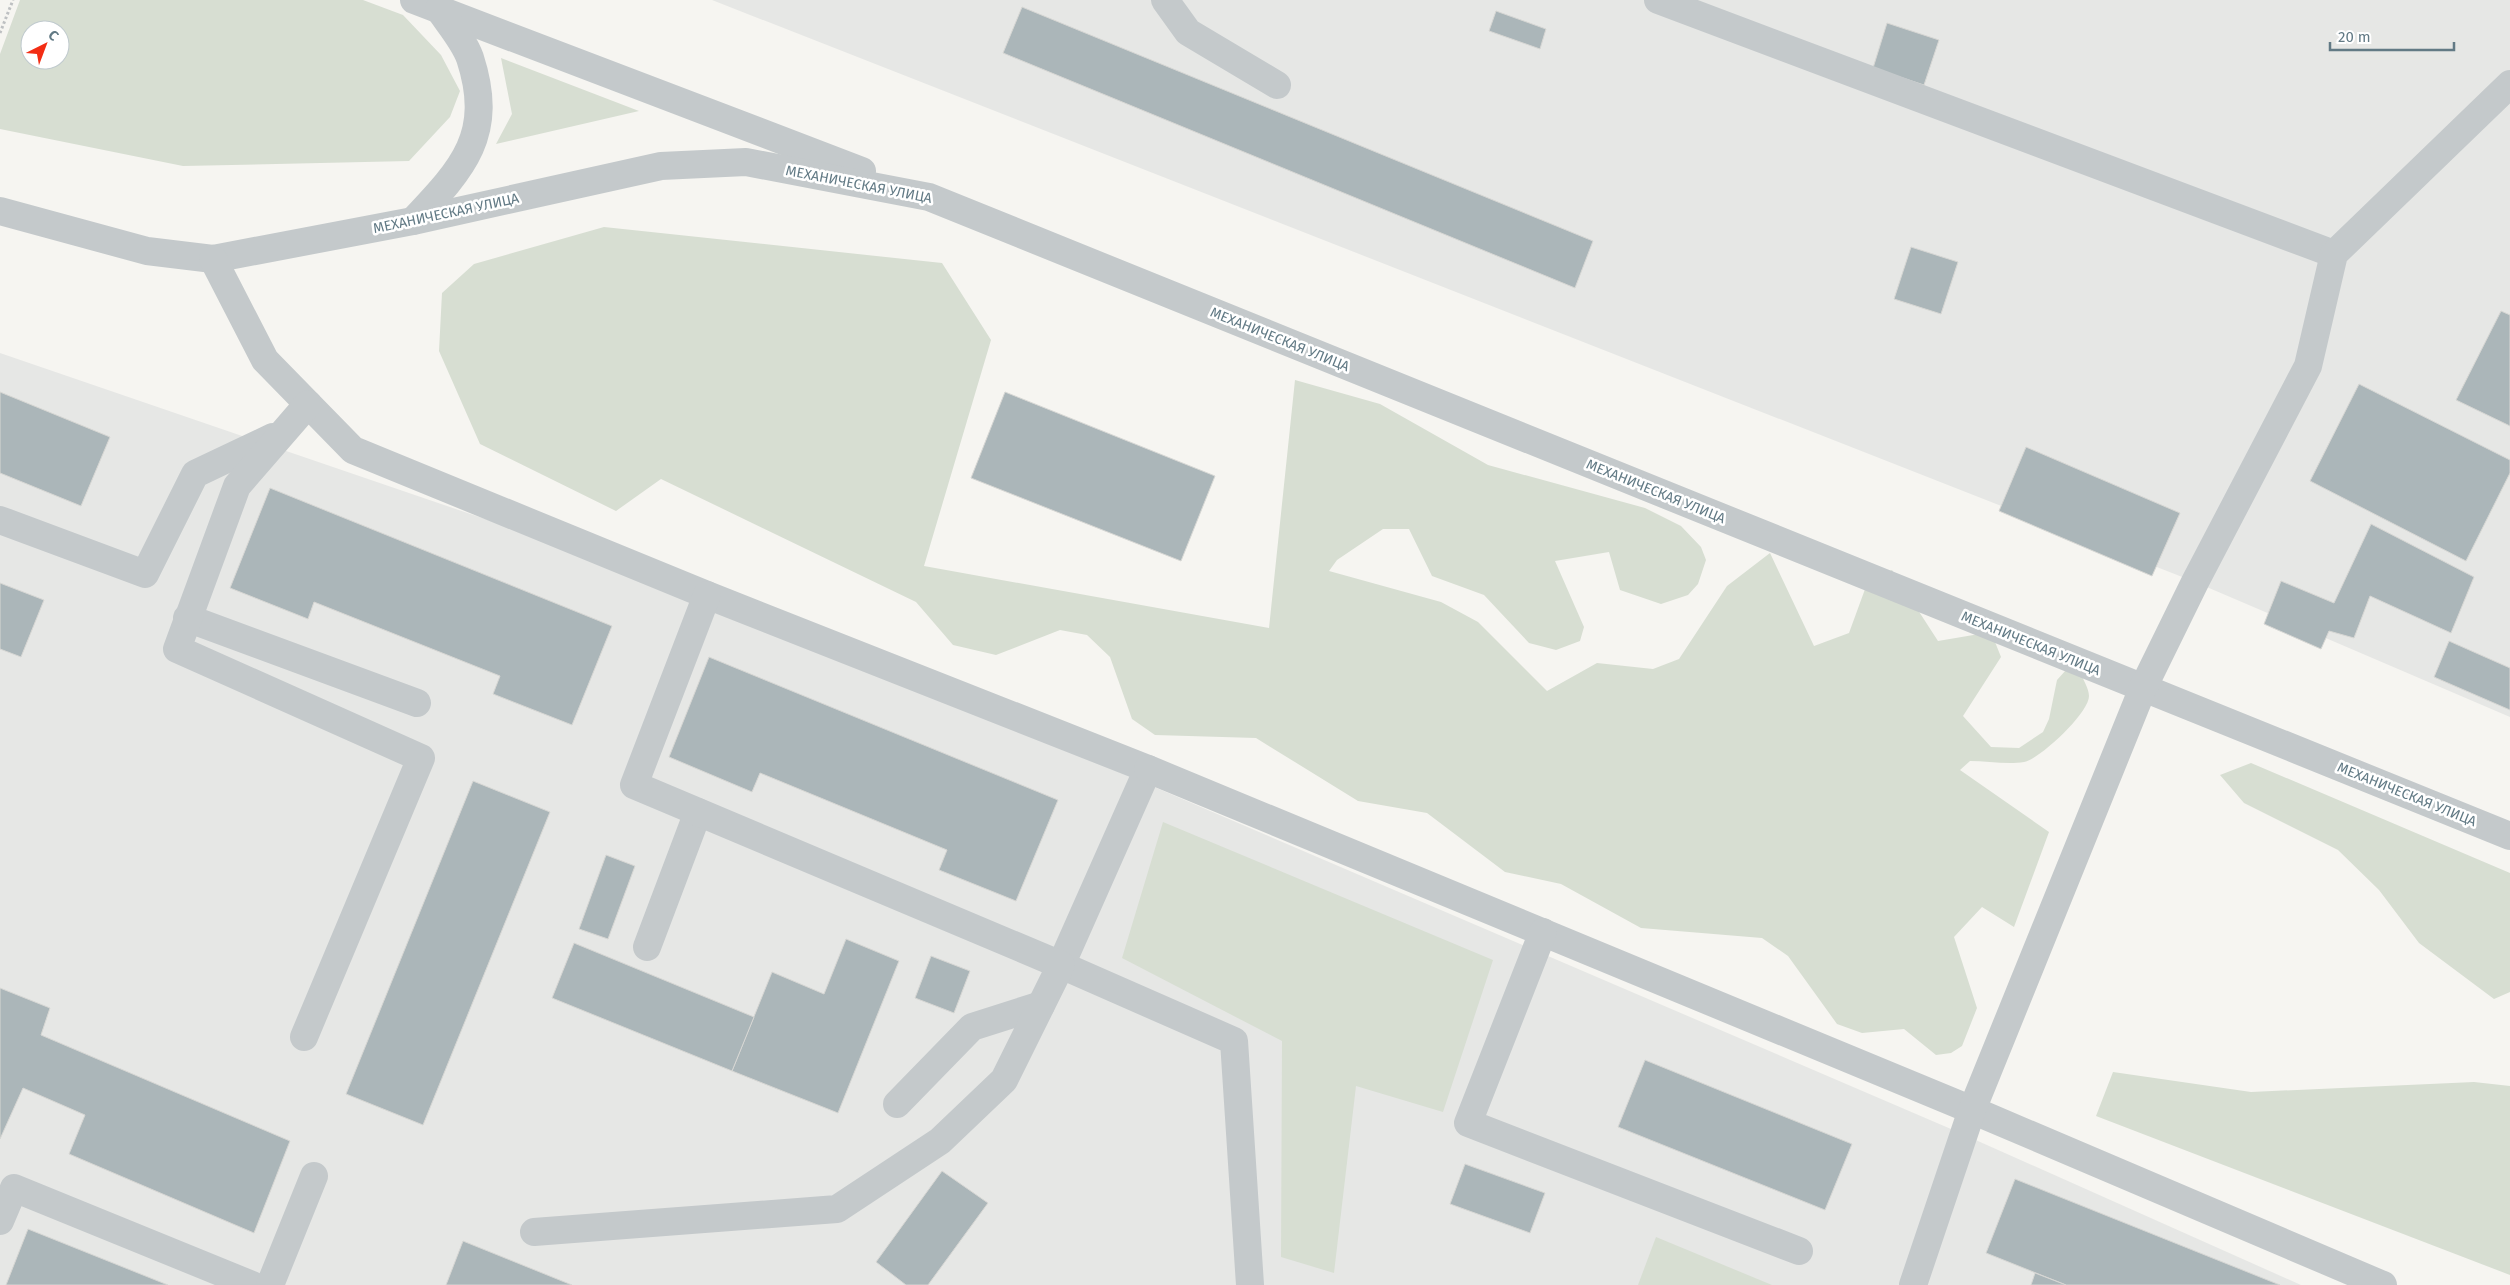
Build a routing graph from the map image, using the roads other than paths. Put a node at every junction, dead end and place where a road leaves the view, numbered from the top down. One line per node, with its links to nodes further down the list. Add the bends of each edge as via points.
1 (1165, 0): 5 (street, via 1188,32)
2 (1658, 0): 9 (street)
3 (427, 5): 6 (street); 8 (street, via 469,57 480,108 470,152 450,182)
4 (2510, 84): 9 (street)
5 (1276, 85)
6 (929, 197): 8 (street, МЕХАНИЧЕСКАЯ УЛИЦА, via 746,162 710,162 661,166); 16 (street, МЕХАНИЧЕСКАЯ УЛИЦА)
7 (0, 211): 10 (street, МЕХАНИЧЕСКАЯ УЛИЦА, via 147,251)
8 (413, 220): 10 (street, МЕХАНИЧЕСКАЯ УЛИЦА)
9 (2334, 254): 16 (street, via 2308,366)
10 (213, 259): 11 (street, via 265,360)
11 (308, 404): 12 (street); 14 (street, via 353,450)
12 (281, 433): 13 (street, via 195,474 145,574); 15 (street, via 237,486)
13 (0, 520)
14 (707, 595): 18 (street); 19 (street, via 634,785)
15 (187, 618): 17 (street); 25 (street, via 177,649 421,758)
16 (2143, 688): 20 (street, МЕХАНИЧЕСКАЯ УЛИЦА); 27 (street)
17 (417, 704)
18 (1148, 769): 21 (street); 23 (street)
19 (698, 812): 22 (street); 23 (street)
20 (2510, 836)
21 (1543, 932): 27 (street); 31 (street, via 1468,1123)
22 (647, 947)
23 (1061, 965): 24 (street); 34 (street, via 1234,1041)
24 (1042, 1005): 26 (street, via 972,1027); 30 (street, via 1004,1080 940,1140 837,1209)
25 (304, 1037)
26 (896, 1104)
27 (1972, 1110): 35 (street); 36 (street)
28 (314, 1176): 33 (street)
29 (0, 1222): 32 (street, via 14,1188)
30 (534, 1232)
31 (1799, 1251)
32 (252, 1285)
33 (270, 1285)
34 (1250, 1285)
35 (1913, 1285)
36 (2383, 1285)

